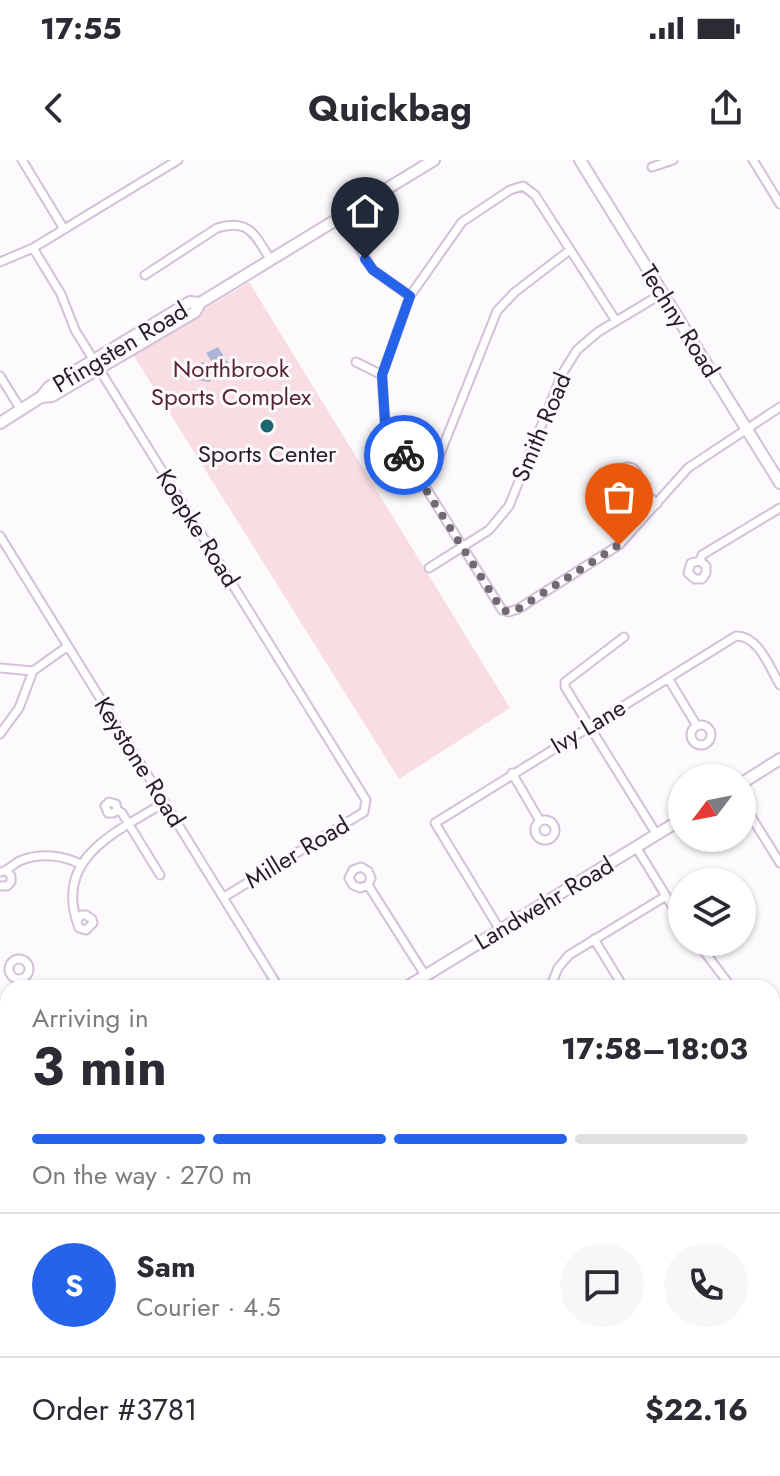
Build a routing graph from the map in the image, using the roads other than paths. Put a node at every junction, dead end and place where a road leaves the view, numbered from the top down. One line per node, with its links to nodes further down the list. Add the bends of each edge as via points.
1 (22, 160): 10 (street)
2 (178, 160): 10 (street)
3 (434, 160): 9 (main road, Pfingsten Road)
4 (580, 160): 16 (main road, Techny Road)
5 (673, 160): 7 (street)
6 (753, 160): 8 (street)
7 (652, 167)
8 (780, 204)
9 (340, 217): 13 (main road, Pfingsten Road); 17 (street, via 373,270)
10 (64, 229): 11 (street)
11 (33, 248): 14 (street); 20 (street, Koepke Road)
12 (570, 250): 17 (street, via 531,190 519,186 462,222); 18 (street); 27 (street, via 497,311 436,464)
13 (270, 259): 15 (street, via 243,225 231,223); 20 (main road, Pfingsten Road, via 200,303 195,312)
14 (0, 262)
15 (145, 275)
16 (663, 293): 18 (street, Smith Road); 26 (main road, Techny Road)
17 (410, 296): 21 (street)
18 (616, 321): 33 (street, Smith Road, via 570,360 509,506 489,530)
19 (356, 362): 21 (street)
20 (96, 365): 24 (main road, Pfingsten Road); 49 (street, Koepke Road)
21 (382, 375): 27 (street, via 385,422)
22 (0, 376): 24 (street)
23 (780, 407): 26 (street)
24 (21, 410): 25 (main road, Pfingsten Road)
25 (0, 423)
26 (747, 430): 28 (main road, Techny Road); 30 (street, via 688,468)
27 (417, 476): 33 (street)
28 (780, 483)
29 (636, 484): 30 (street)
30 (657, 504): 33 (street, via 619,545 509,612 496,602)
31 (780, 508): 34 (street)
32 (0, 536): 37 (street, Keystone Road)
33 (462, 547): 35 (street, Smith Road)
34 (700, 561)
35 (429, 568)
36 (624, 637): 42 (street, via 565,682)
37 (68, 646): 39 (street); 48 (street, Keystone Road)
38 (0, 668): 39 (street)
39 (33, 671): 44 (street, via 19,708)
40 (668, 678): 41 (street, Ivy Lane, via 726,641 744,636 752,640); 42 (street, Ivy Lane); 43 (street)
41 (780, 685)
42 (589, 726): 46 (street, Ivy Lane); 55 (street)
43 (697, 726)
44 (0, 734)
45 (780, 759): 47 (main road)
46 (512, 773): 51 (street); 67 (street, Ivy Lane, via 435,823)
47 (756, 774)
48 (165, 802): 52 (street); 64 (street, Keystone Road)
49 (367, 805): 64 (street, Miller Road, via 364,812)
50 (117, 810): 52 (street)
51 (540, 821)
52 (130, 824): 58 (street, via 106,838); 60 (street)
53 (756, 824): 57 (street)
54 (668, 828): 55 (main road, Landwehr Road)
55 (657, 835): 56 (main road, Landwehr Road)
56 (636, 847): 63 (street); 67 (main road, Landwehr Road)
57 (780, 863)
58 (80, 864): 59 (street, via 38,856); 66 (street, via 71,902)
59 (3, 872): 62 (street, via 11,882)
60 (160, 875)
61 (368, 885): 71 (street)
62 (0, 886)
63 (666, 896): 65 (street); 68 (street)
64 (224, 897): 73 (street, Keystone Road)
65 (668, 899)
66 (77, 921)
67 (500, 930): 71 (main road, Landwehr Road)
68 (594, 939): 75 (street, via 569,955); 76 (street)
69 (708, 956): 77 (street)
70 (10, 975): 72 (street)
71 (425, 975): 74 (main road, Landwehr Road)
72 (2, 980)
73 (274, 980)
74 (417, 980)
75 (553, 980)
76 (619, 980)
77 (726, 980)

